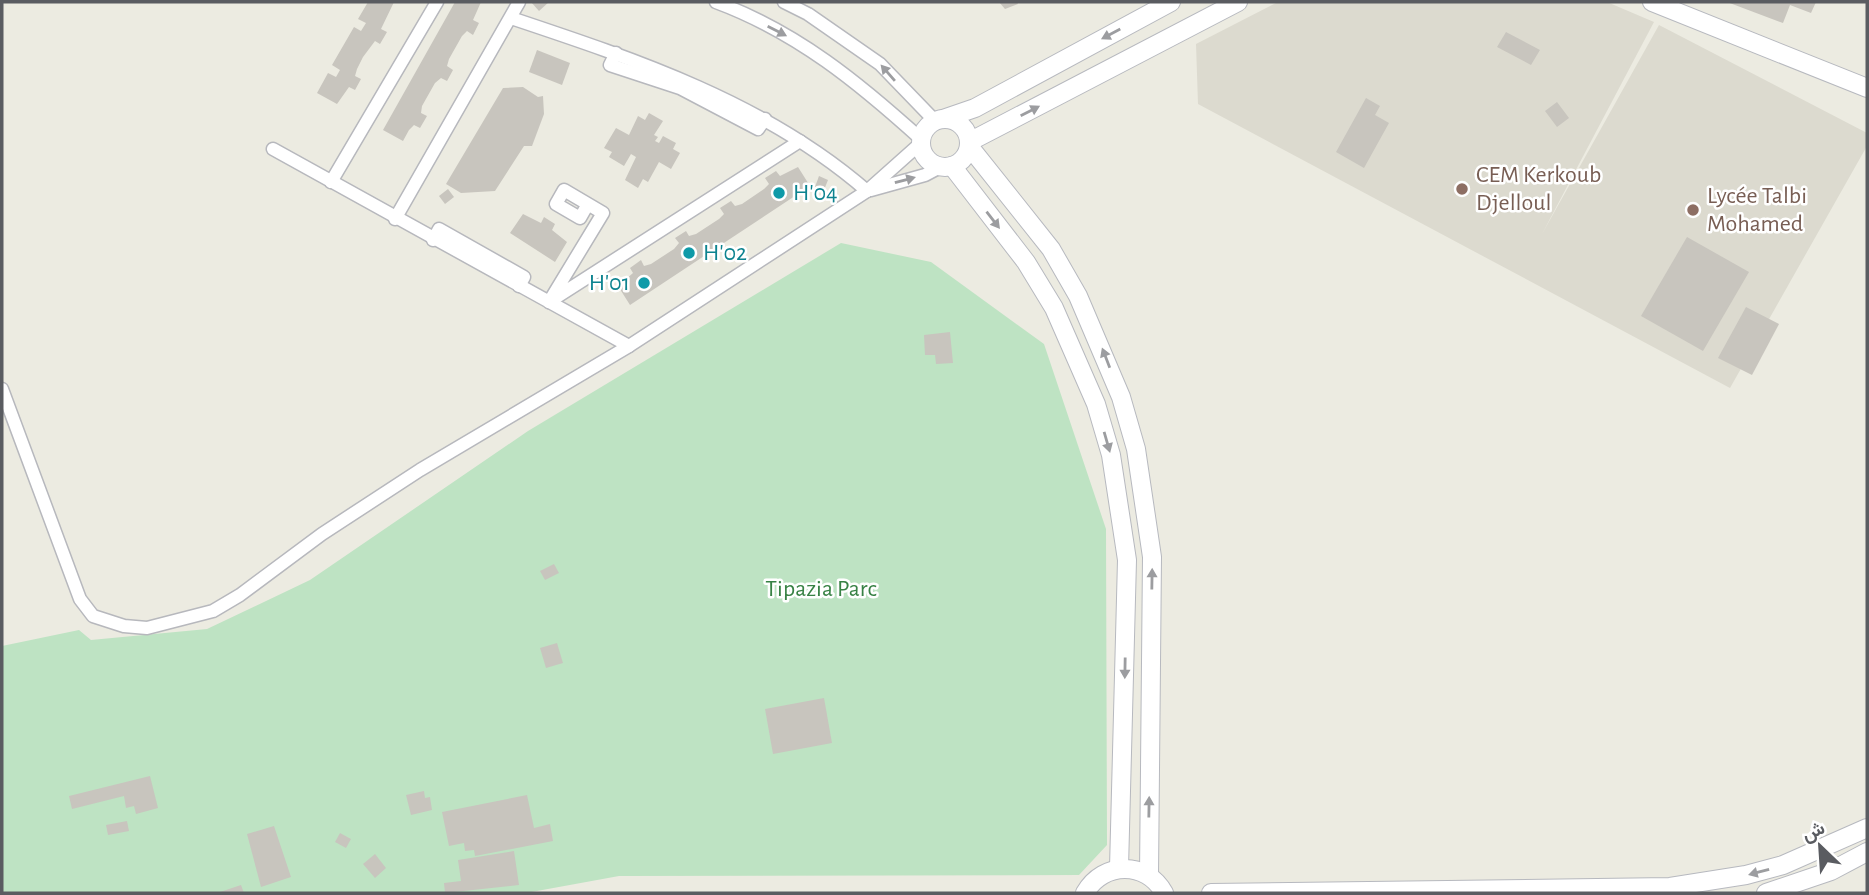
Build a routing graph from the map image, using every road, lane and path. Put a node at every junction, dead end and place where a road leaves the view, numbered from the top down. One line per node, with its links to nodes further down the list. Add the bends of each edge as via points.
1 (437, 2): 16 (street)
2 (519, 2): 8 (street)
3 (716, 2): 12 (street, one-way to 12, via 803,44 859,83)
4 (784, 2): 10 (street, one-way to 4, via 880,64)
5 (1171, 2): 10 (street, one-way to 10, via 975,108)
6 (1238, 2): 13 (street, one-way to 6)
7 (1651, 2): 9 (street)
8 (512, 18): 11 (street, via 616,53 610,65 680,88 758,129 765,119); 19 (street)
9 (1867, 88)
10 (939, 121): 12 (street, via 929,126); 13 (street, via 964,128)
11 (800, 141): 17 (street); 20 (street)
12 (922, 141): 15 (street, via 929,160); 17 (street)
13 (969, 144): 15 (street, via 963,159); 26 (street, one-way to 13, via 1152,558 1136,449 1121,397 1078,296 1051,249)
14 (273, 149): 16 (street)
15 (947, 166): 17 (street, one-way to 15); 25 (street, one-way to 25, via 1026,262 1054,308 1077,355 1111,455 1127,560)
16 (331, 183): 19 (street)
17 (867, 191): 21 (street)
18 (588, 204): 20 (street, via 603,213)
19 (395, 219): 20 (street, via 433,240 439,229 524,277 519,286)
20 (549, 302): 21 (street)
21 (629, 346): 22 (street, via 421,470 322,534 240,596 213,611 147,628 104,622 80,599)
22 (2, 388)
23 (1867, 828): 29 (street, one-way to 29, via 1783,865 1670,887)
24 (1867, 852): 30 (street, via 1831,871)
25 (1119, 868): 26 (street); 27 (street, via 1098,876)
26 (1149, 875): 28 (street)
27 (1085, 893)
28 (1164, 893)
29 (1211, 893)
30 (1766, 893)

